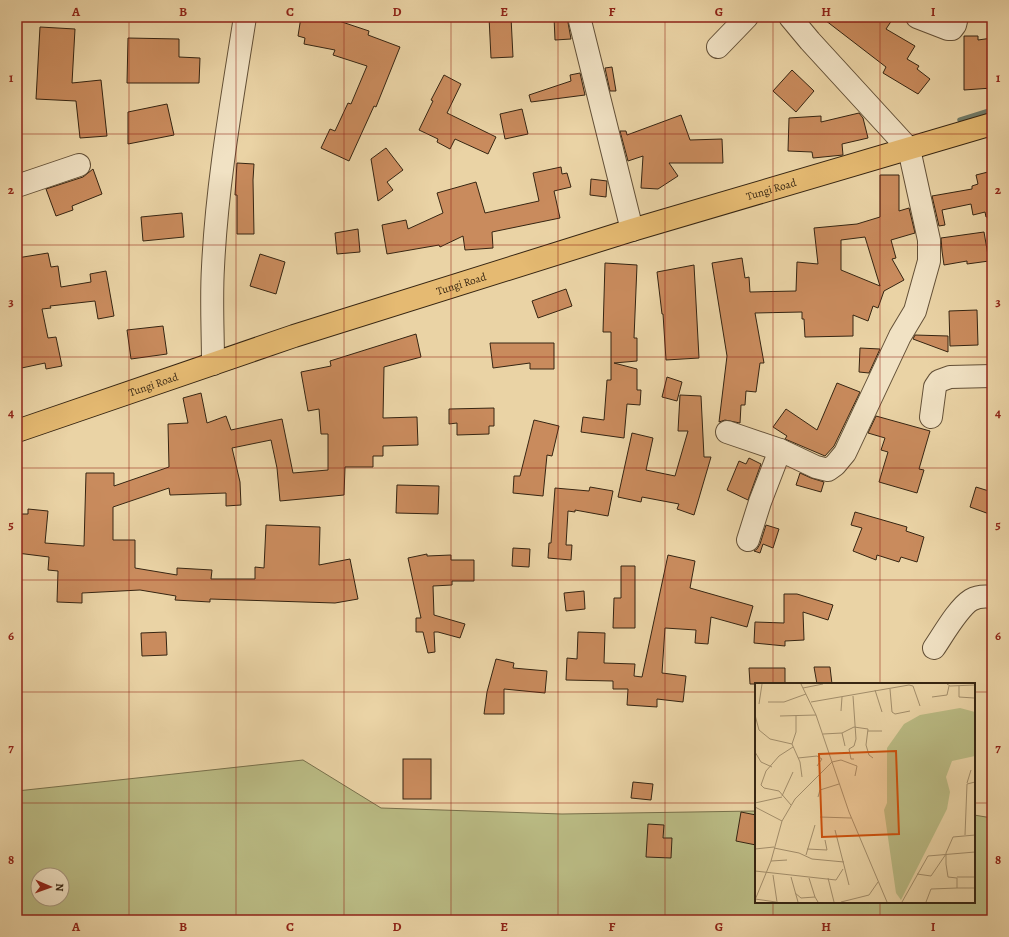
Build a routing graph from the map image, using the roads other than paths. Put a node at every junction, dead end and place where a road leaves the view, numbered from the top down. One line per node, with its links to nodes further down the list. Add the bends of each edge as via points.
1 (246, 17): 13 (street, via 225,145 215,235)
2 (579, 17): 12 (street)
3 (747, 17): 7 (street)
4 (790, 17): 9 (street)
5 (917, 17): 6 (street, via 948,29 952,29)
6 (957, 17)
7 (718, 47)
8 (992, 124): 9 (main road, Tungi Road)
9 (909, 149): 12 (main road, Tungi Road); 18 (street, via 929,240 929,261 915,310 900,336 845,453 835,466 828,470 816,467)
10 (79, 165): 11 (street)
11 (17, 186)
12 (632, 230): 13 (main road, Tungi Road)
13 (213, 364): 16 (main road, Tungi Road)
14 (992, 376): 15 (street, via 950,377 939,381 935,388)
15 (931, 417)
16 (17, 431)
17 (727, 432): 18 (street)
18 (780, 450): 19 (street)
19 (748, 540)
20 (992, 597): 21 (street, via 981,596 970,600)
21 (934, 648)

